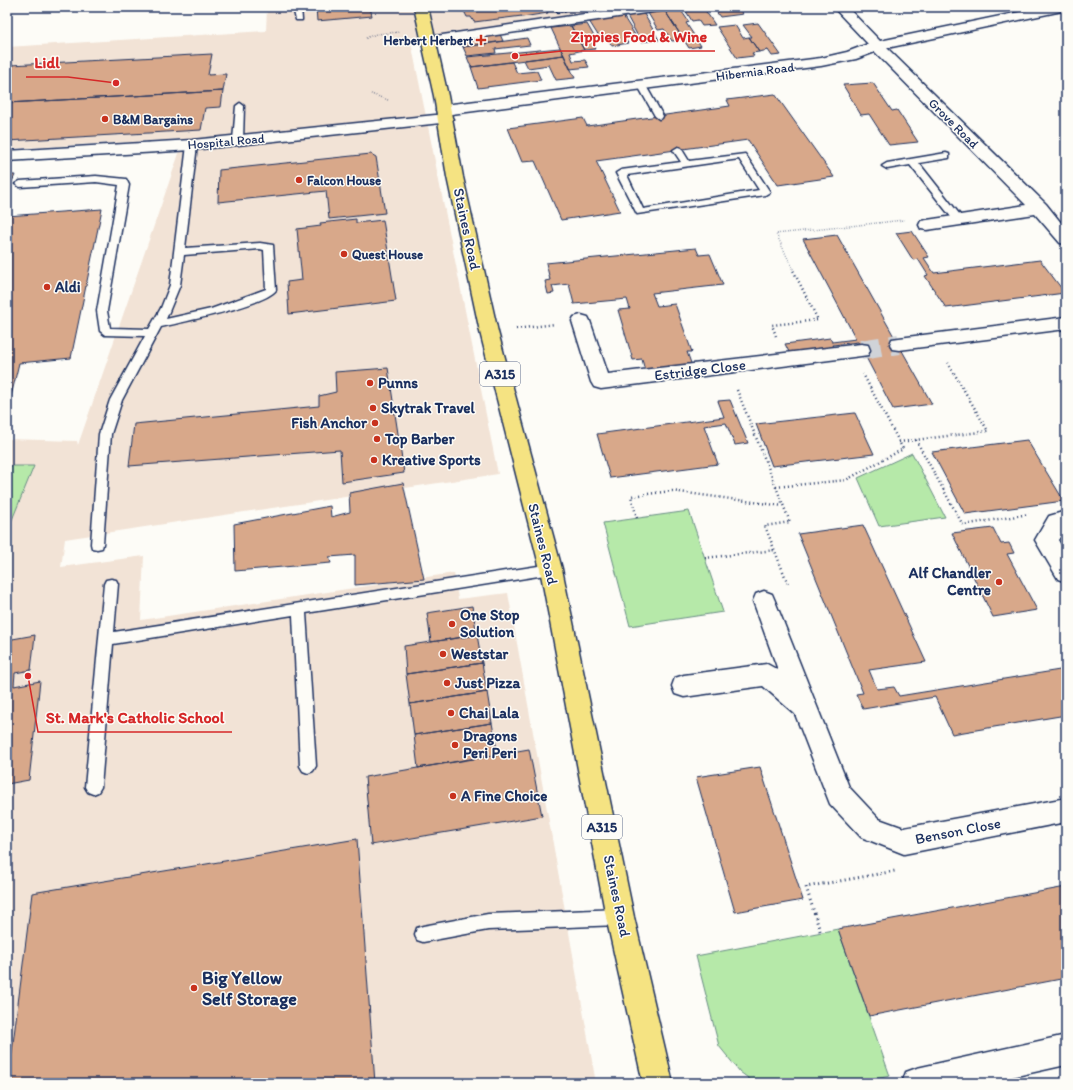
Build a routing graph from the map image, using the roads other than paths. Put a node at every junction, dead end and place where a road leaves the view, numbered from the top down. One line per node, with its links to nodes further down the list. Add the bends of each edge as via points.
1 (297, 7): 6 (lane)
2 (421, 7): 7 (main road, Staines Road / A315)
3 (659, 7): 7 (street)
4 (840, 7): 8 (street, Grove Road)
5 (1062, 7): 8 (street, Hibernia Road)
6 (299, 18)
7 (428, 35): 11 (main road, Staines Road / A315)
8 (876, 46): 9 (street, Hibernia Road, via 851,56 821,62); 22 (street, Grove Road)
9 (642, 86): 11 (street, Hibernia Road); 12 (lane)
10 (240, 106): 13 (lane)
11 (445, 115): 13 (street, Hospital Road); 34 (main road, Staines Road / A315, via 455,177 489,332)
12 (659, 116)
13 (238, 140): 14 (street, Hospital Road)
14 (192, 144): 17 (street, Hospital Road); 26 (lane)
15 (678, 150): 19 (lane)
16 (946, 156): 18 (lane)
17 (8, 158)
18 (912, 161): 20 (lane); 23 (lane)
19 (687, 164): 19 (lane, via 742,156 765,192 640,212 621,173)
20 (887, 166)
21 (20, 184): 29 (lane, via 96,179 123,181 102,311 105,331)
22 (1040, 208): 23 (street); 25 (street, Grove Road)
23 (959, 220): 24 (street)
24 (927, 225)
25 (1066, 239)
26 (179, 252): 29 (lane, via 175,284); 29 (lane, via 269,247 271,290 213,312)
27 (581, 321): 31 (street, Estridge Close, via 601,382)
28 (1066, 323): 30 (street)
29 (155, 329): 33 (lane, via 116,400 105,434)
30 (899, 344)
31 (856, 350)
32 (1066, 519): 35 (street, via 1057,522 1046,540)
33 (97, 544)
34 (551, 570): 38 (lane); 45 (main road, Staines Road / A315)
35 (1066, 573)
36 (111, 584): 39 (lane)
37 (764, 601): 41 (street, Benson Close)
38 (299, 608): 39 (lane); 42 (lane)
39 (106, 639): 43 (lane)
40 (684, 686): 41 (street, Benson Close, via 767,675)
41 (805, 707): 44 (street, Benson Close, via 839,795 870,828 904,841)
42 (308, 766)
43 (93, 787)
44 (1066, 810)
45 (620, 917): 46 (lane, via 488,922); 48 (main road, Staines Road / A315)
46 (423, 934)
47 (1066, 1050): 49 (street)
48 (658, 1083)
49 (917, 1083)

